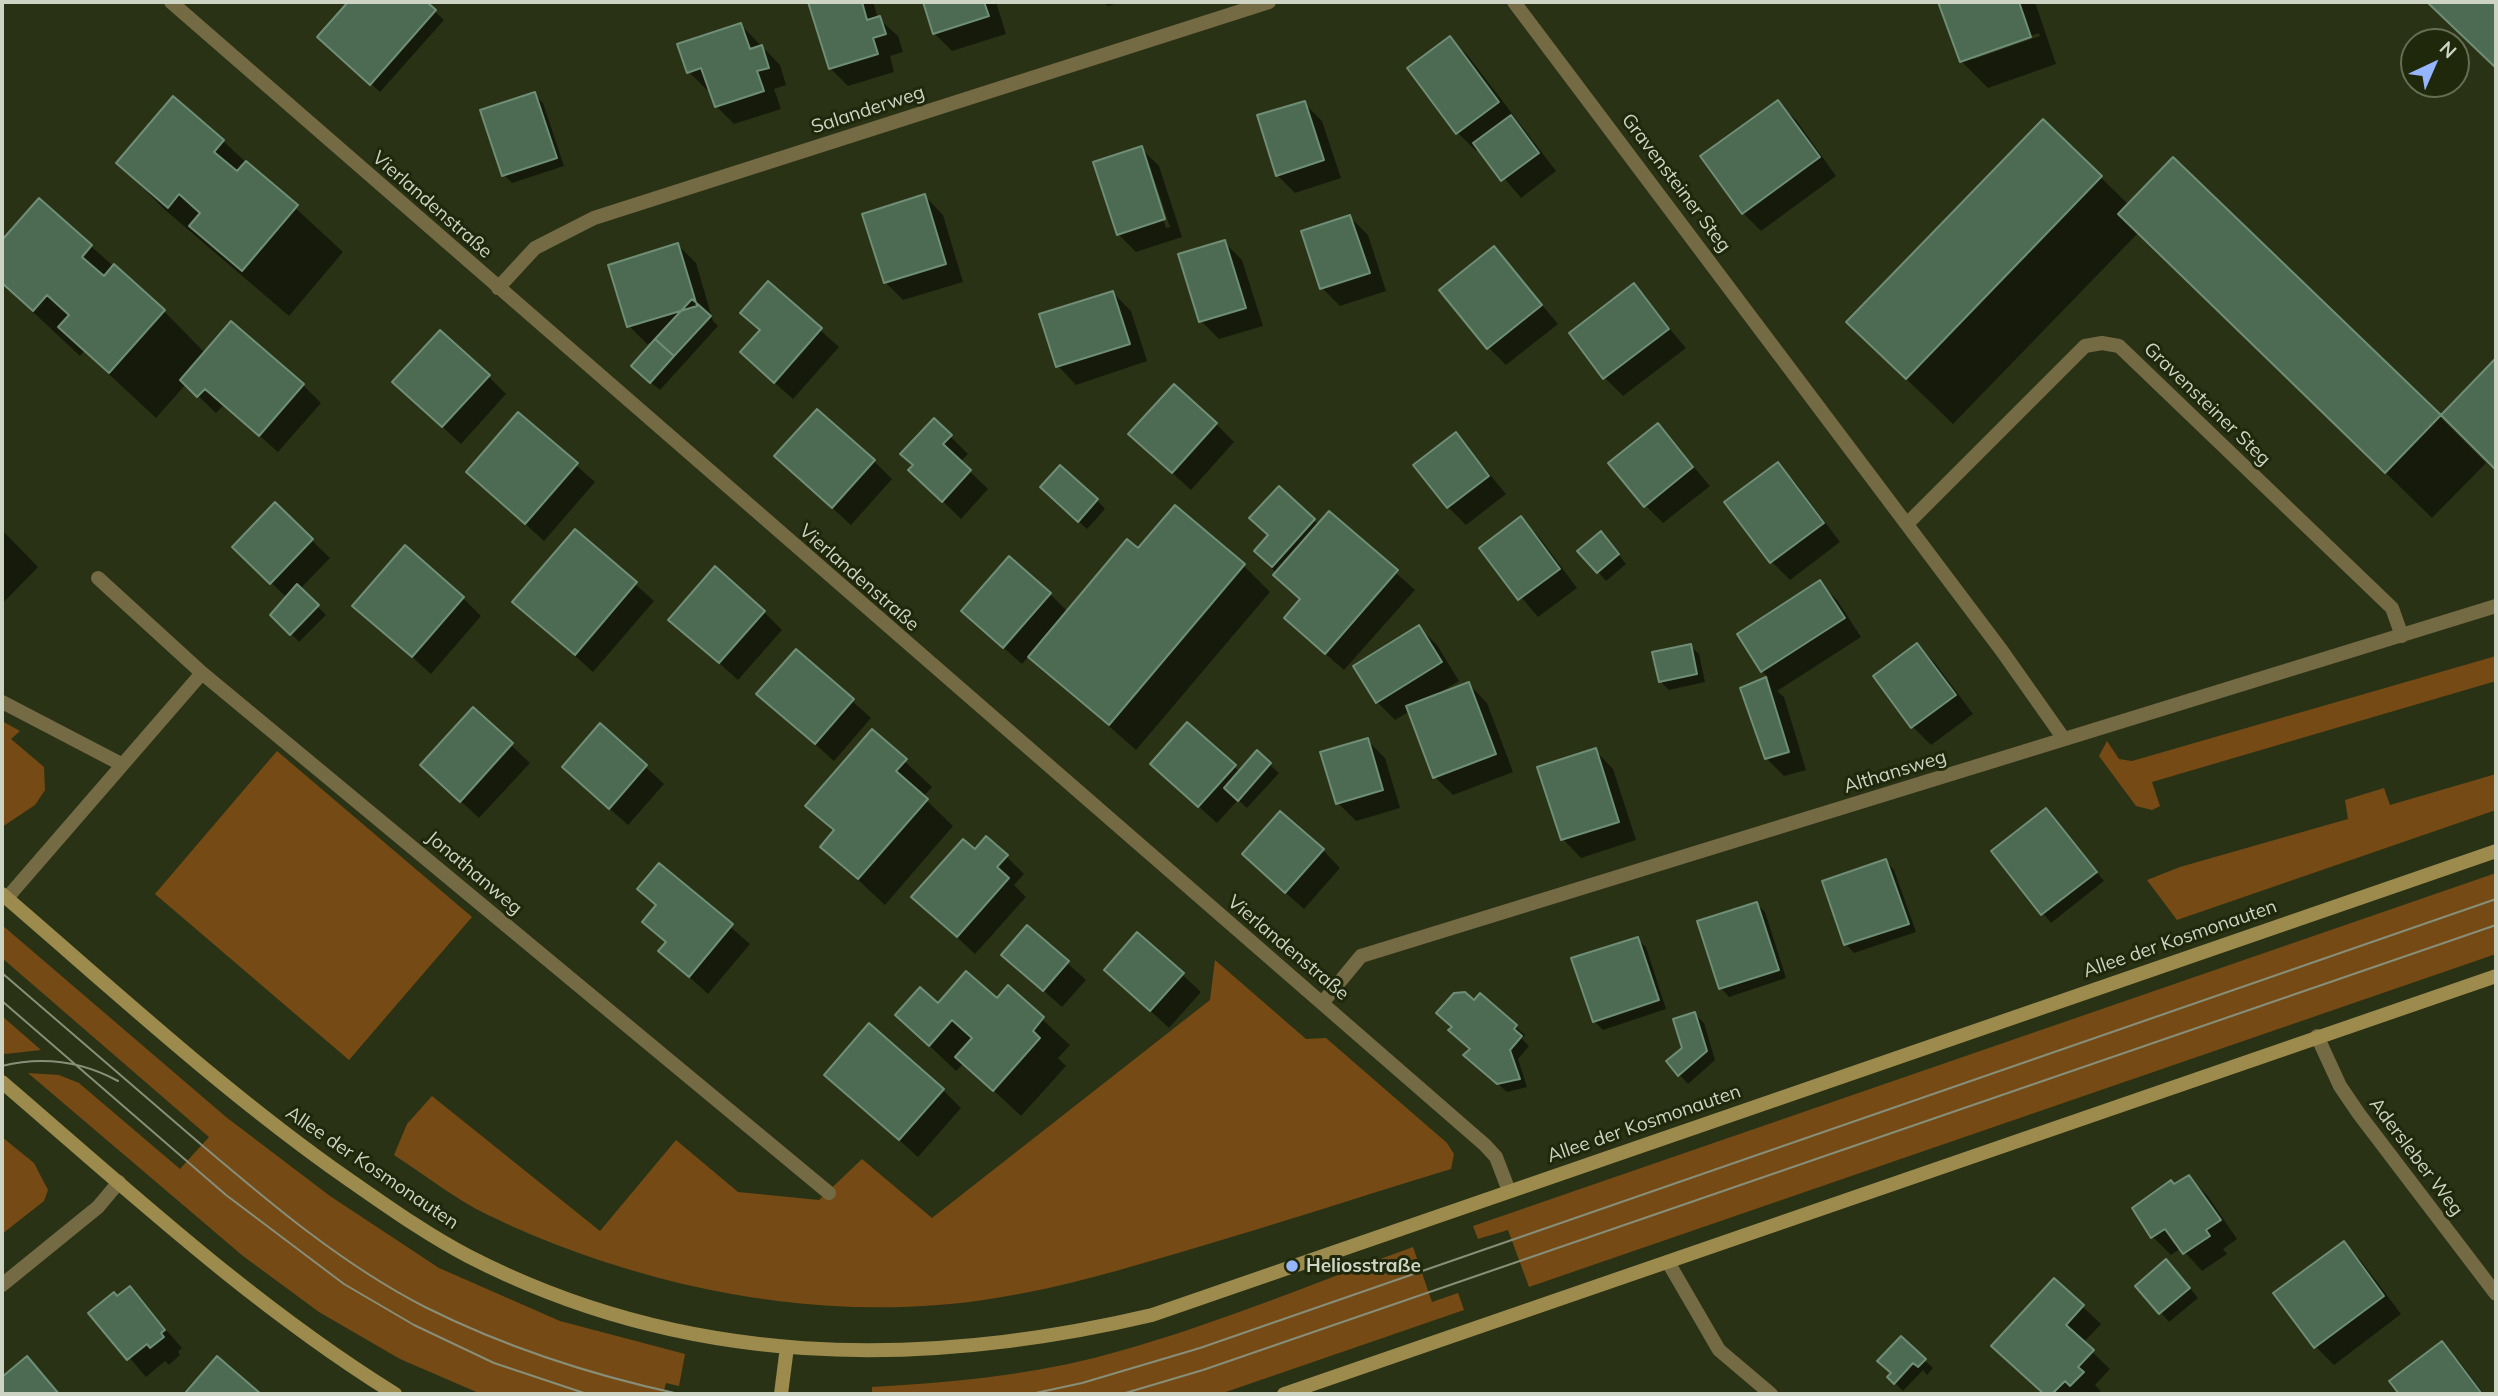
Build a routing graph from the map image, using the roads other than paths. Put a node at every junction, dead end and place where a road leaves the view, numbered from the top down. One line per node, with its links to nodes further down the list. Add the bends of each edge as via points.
1 (171, 2): 4 (street, Vierlandenstraße)
2 (1269, 2): 4 (street, Salanderweg, via 588,220 535,248)
3 (1514, 2): 5 (street, Gravensteiner Steg)
4 (498, 288): 16 (street, Vierlandenstraße)
5 (1907, 524): 8 (street, Gravensteiner Steg, via 2085,346 2119,346 2392,608); 11 (street, Gravensteiner Steg)
6 (98, 578): 9 (street, Jonathanweg)
7 (2496, 606): 8 (street, Althansweg)
8 (2402, 636): 11 (street, Althansweg)
9 (202, 673): 12 (street); 21 (street, Jonathanweg)
10 (2, 702): 12 (street)
11 (2064, 738): 16 (street, Althansweg, via 1361,956)
12 (121, 764): 14 (street)
13 (2496, 850): 20 (main road, Allee der Kosmonauten)
14 (4, 896): 25 (main road, Allee der Kosmonauten, via 233,1092 402,1217 537,1287 610,1312 706,1337)
15 (2496, 976): 17 (main road)
16 (1323, 1002): 20 (street, Vierlandenstraße, via 1485,1145 1496,1157)
17 (2317, 1036): 22 (main road); 24 (street, Adersleber Weg, via 2359,1115)
18 (2, 1082): 19 (main road)
19 (119, 1182): 23 (street, via 98,1207); 26 (main road, via 330,1354)
20 (1509, 1191): 25 (main road, Allee der Kosmonauten, via 1152,1315 1104,1326 977,1347)
21 (829, 1193)
22 (1668, 1262): 28 (main road); 29 (street, via 1719,1350)
23 (2, 1285)
24 (2496, 1294)
25 (787, 1348): 27 (main road)
26 (395, 1394)
27 (781, 1394)
28 (1284, 1394)
29 (1771, 1394)

